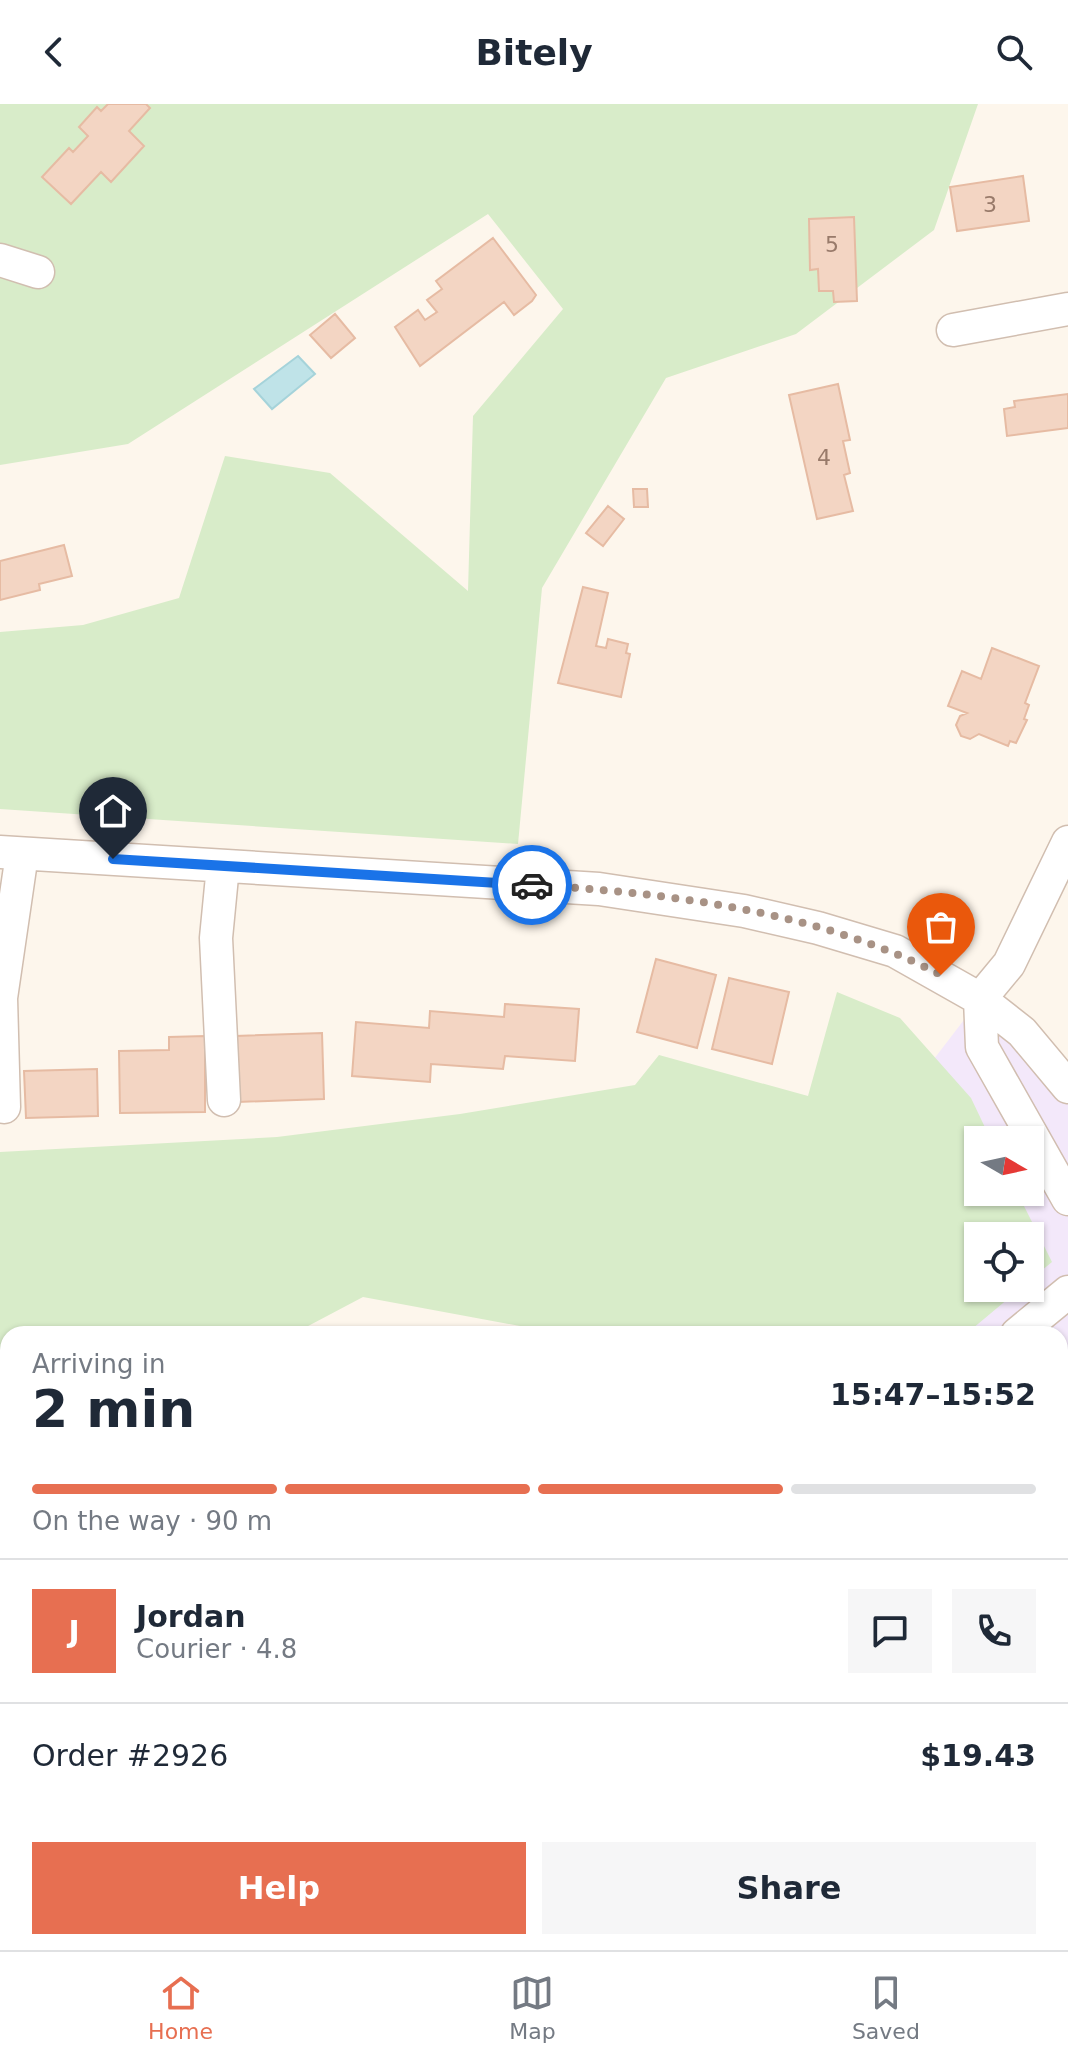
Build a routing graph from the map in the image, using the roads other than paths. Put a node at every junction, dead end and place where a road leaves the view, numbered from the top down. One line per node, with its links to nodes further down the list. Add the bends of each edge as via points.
1 (0, 260): 2 (street)
2 (38, 272)
3 (1068, 309): 4 (street)
4 (953, 330)
5 (1068, 842): 8 (street, via 1009,964)
6 (11, 853): 7 (street); 11 (street, via 1,998)
7 (223, 866): 8 (street, via 599,889 744,911 895,951); 10 (street, via 216,938)
8 (980, 999): 9 (street, via 1022,1032); 12 (street, via 982,1047)
9 (1068, 1087)
10 (224, 1100)
11 (4, 1107)
12 (1068, 1199)
13 (1068, 1292): 14 (street)
14 (1027, 1326)

